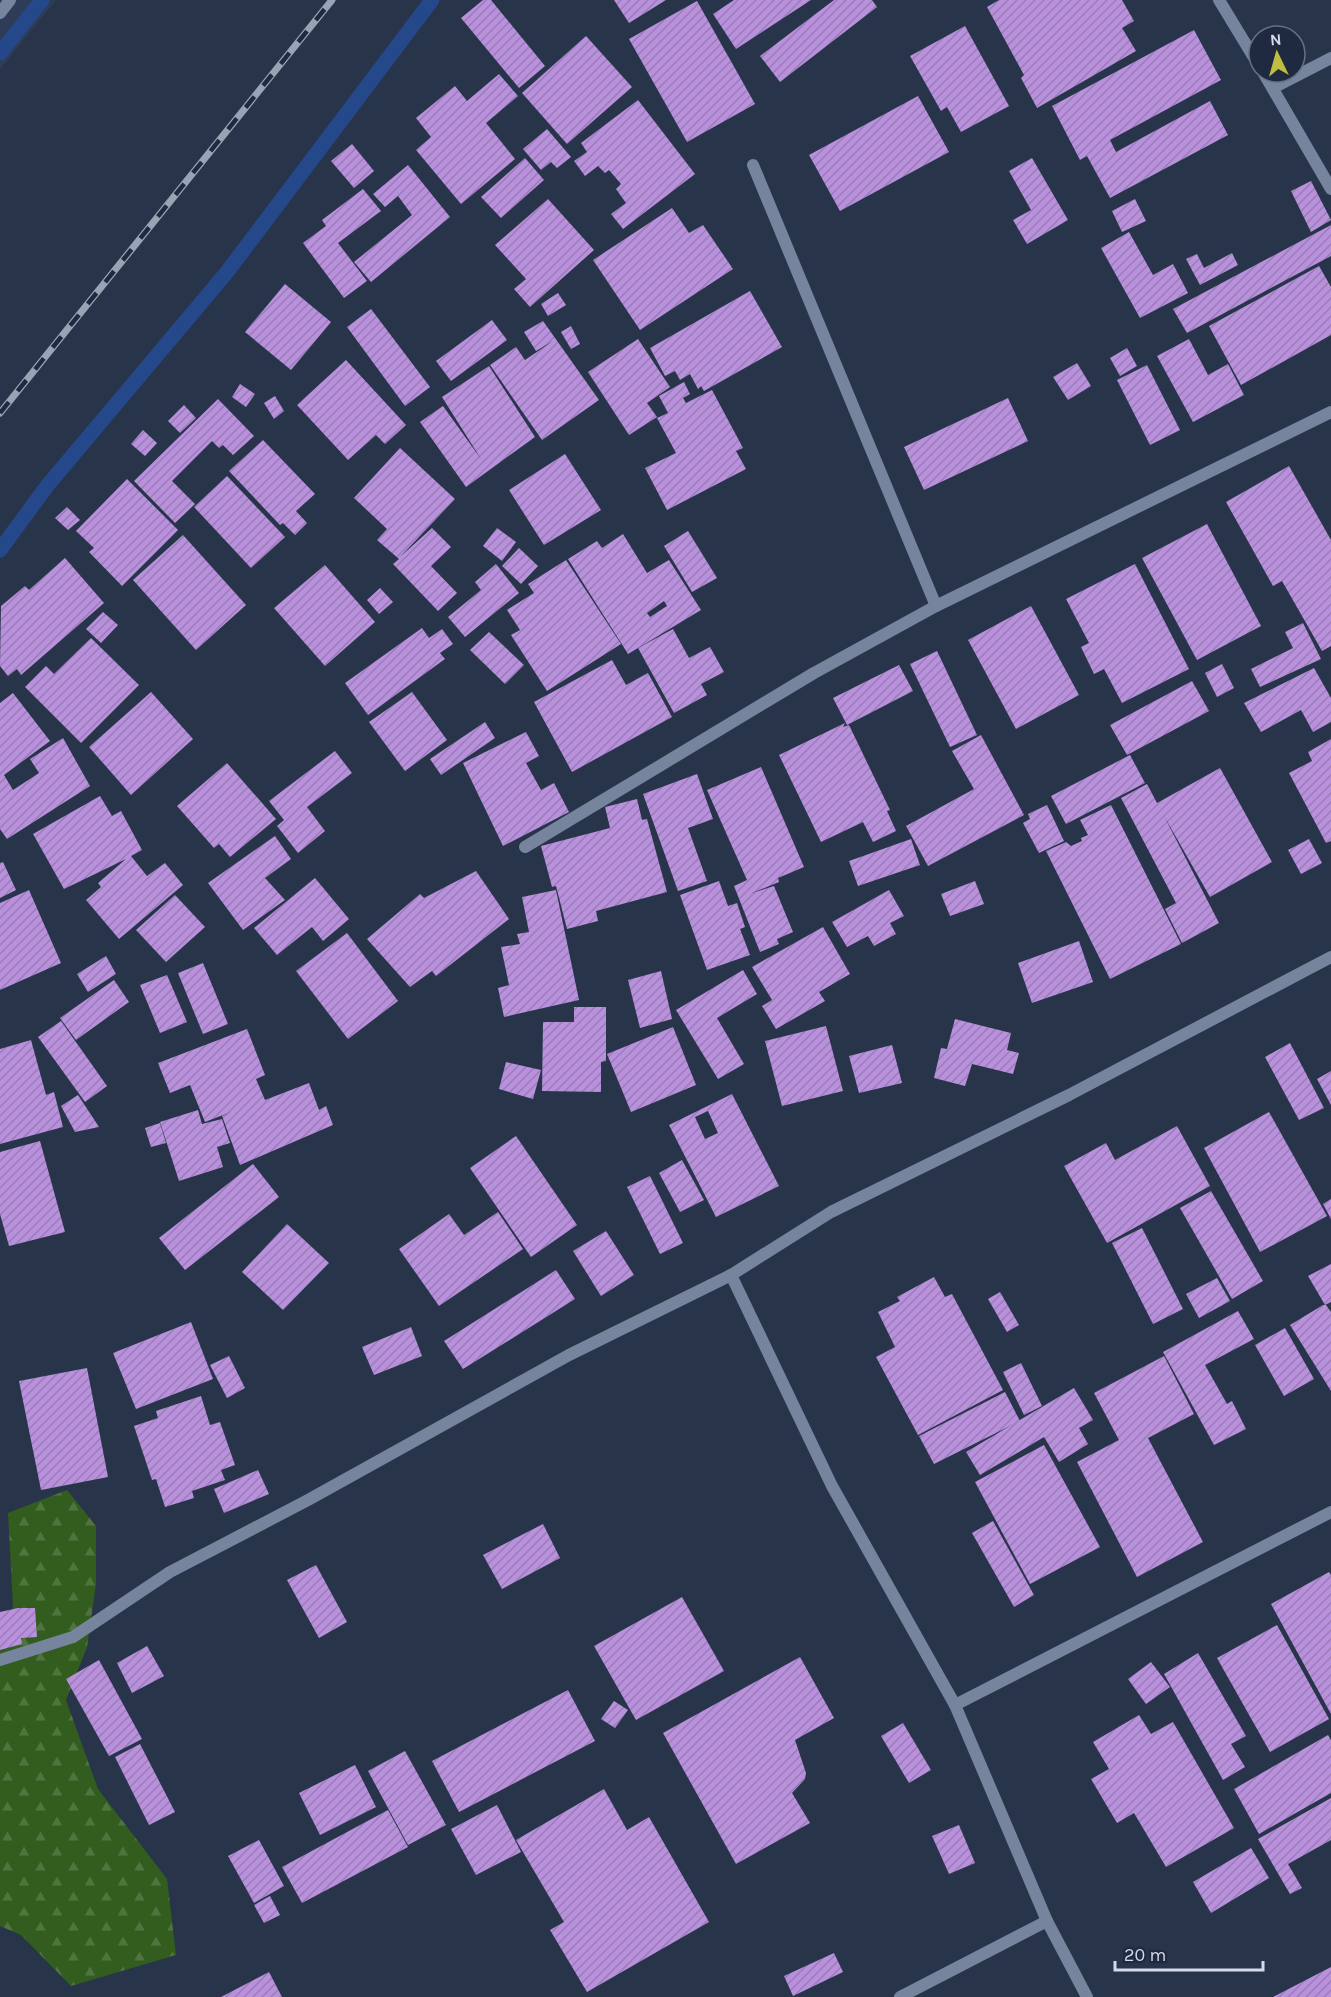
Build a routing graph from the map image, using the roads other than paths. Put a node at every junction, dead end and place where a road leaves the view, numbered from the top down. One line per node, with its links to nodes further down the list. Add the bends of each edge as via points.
1 (10, 0): 3 (street)
2 (1219, 0): 4 (street)
3 (0, 13)
4 (1247, 46)
5 (1331, 58): 7 (street)
6 (1270, 84): 7 (street)
7 (1273, 88): 9 (street)
8 (753, 165): 11 (street)
9 (1331, 189)
10 (1331, 412): 11 (street)
11 (936, 606): 12 (street, via 814,673)
12 (525, 848)
13 (1331, 957): 14 (street, via 1069,1095 831,1212)
14 (731, 1275): 16 (street, via 569,1355 170,1572 73,1637); 17 (street, via 832,1486)
15 (1331, 1512): 17 (street)
16 (0, 1660)
17 (956, 1705): 18 (street)
18 (1047, 1921): 19 (street); 20 (street)
19 (900, 1997)
20 (1087, 1997)

